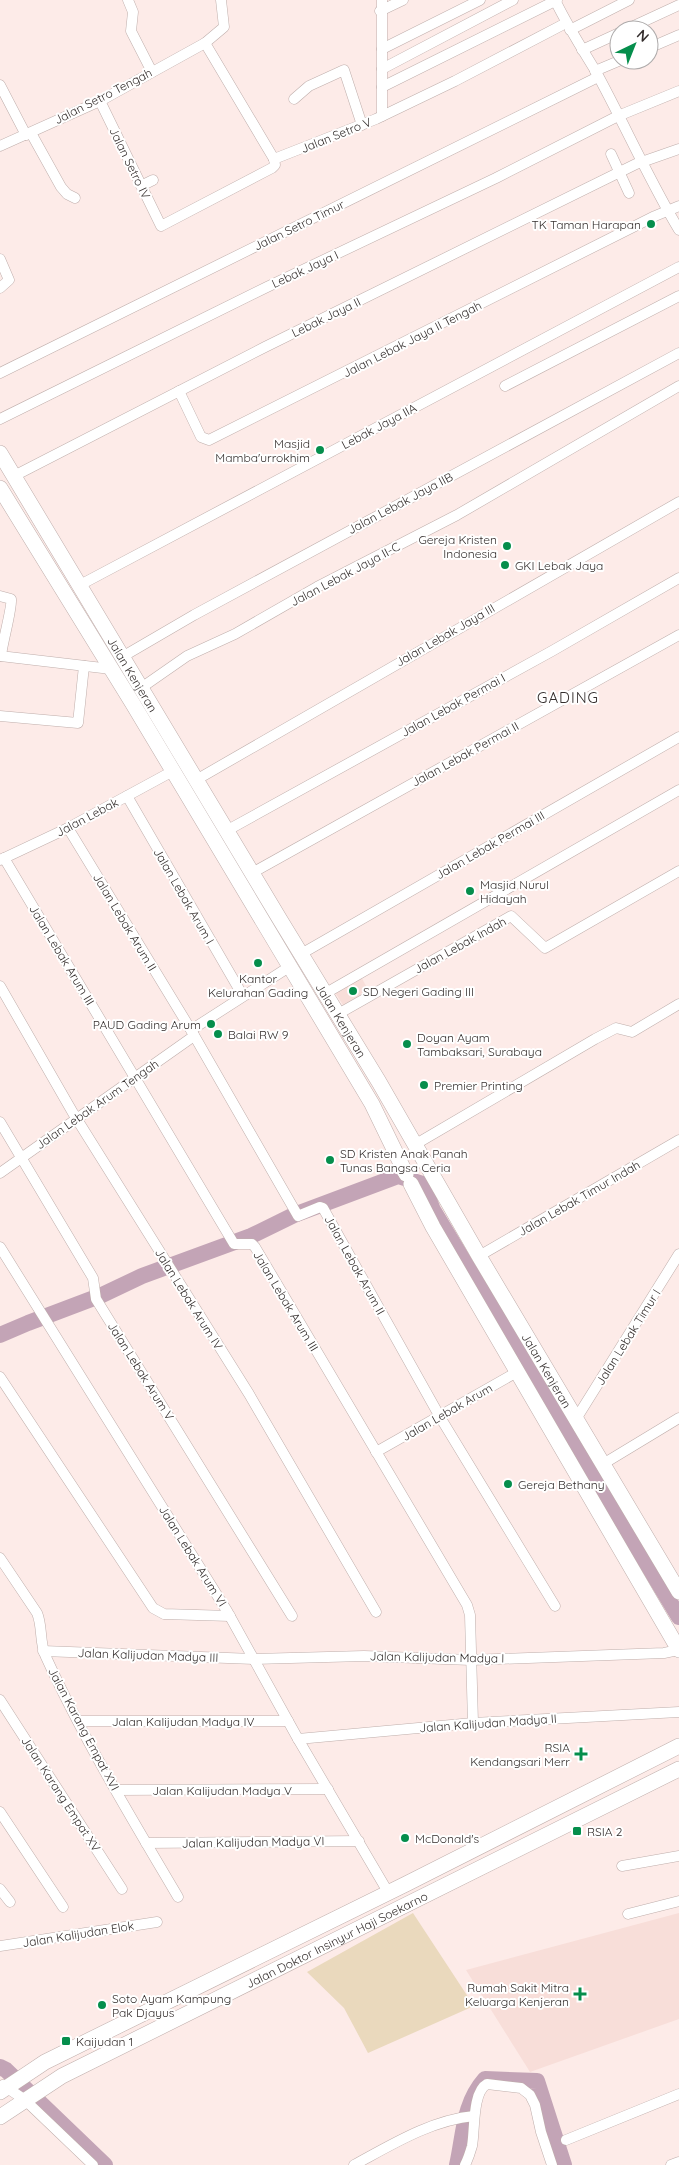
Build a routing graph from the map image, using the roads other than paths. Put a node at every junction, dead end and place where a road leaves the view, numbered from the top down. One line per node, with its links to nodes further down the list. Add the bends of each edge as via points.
1 (128, 0): 21 (street, via 133,12 131,31)
2 (221, 0): 15 (street, via 224,27)
3 (382, 0): 10 (street)
4 (402, 0): 10 (street)
5 (480, 0): 17 (street)
6 (513, 0): 20 (street)
7 (556, 0): 12 (street); 24 (street)
8 (628, 0): 12 (street, Jalan Setro V)
9 (679, 5): 11 (street)
10 (380, 11): 17 (street)
11 (647, 20)
12 (568, 26): 18 (street); 28 (street, Jalan Setro V)
13 (679, 35): 16 (street)
14 (609, 38): 18 (street)
15 (205, 43): 21 (street, Jalan Setro Tengah); 35 (street)
16 (659, 44)
17 (382, 49): 20 (street)
18 (582, 50): 22 (street)
19 (609, 67): 22 (street, Jalan Setro Timur)
20 (382, 69): 24 (street)
21 (152, 72): 27 (street, Jalan Setro Tengah)
22 (597, 74): 29 (street); 50 (street, Jalan Setro Timur)
23 (0, 85): 31 (street)
24 (382, 88): 28 (street)
25 (679, 90): 29 (street, Lebak Jaya I)
26 (294, 99): 30 (street, via 309,86 344,70)
27 (100, 101): 31 (street, Jalan Setro Tengah); 39 (street, Jalan Setro IV)
28 (382, 116): 30 (street, Jalan Setro V)
29 (614, 118): 36 (street); 54 (street, Lebak Jaya I)
30 (362, 125): 35 (street, Jalan Setro V)
31 (28, 134): 32 (street, Jalan Setro Tengah); 41 (street, via 61,187)
32 (0, 146)
33 (679, 149): 36 (street, Lebak Jaya II)
34 (612, 154): 37 (street)
35 (274, 160): 39 (street, Jalan Setro IV, via 272,168 160,225)
36 (640, 162): 37 (street, Lebak Jaya II); 43 (street)
37 (619, 172): 40 (street); 53 (street, Lebak Jaya II)
38 (154, 180): 39 (street)
39 (141, 186)
40 (629, 193)
41 (75, 198)
42 (679, 206): 43 (street)
43 (667, 210): 44 (street); 53 (street, Jalan Lebak Jaya II Tengah, via 214,438 206,440 202,437)
44 (679, 230)
45 (0, 260): 47 (street, via 9,280)
46 (679, 267): 60 (street, Lebak Jaya IIA)
47 (0, 288)
48 (679, 296): 51 (street)
49 (679, 352): 64 (street, Jalan Lebak Jaya IIB)
50 (0, 373)
51 (505, 386)
52 (679, 386): 67 (street, Jalan Lebak Jaya II-C, via 438,525 316,587 235,634 187,656)
53 (179, 391): 56 (street, Lebak Jaya II)
54 (0, 419)
55 (0, 453): 56 (main road, Jalan Kenjeran)
56 (14, 476): 60 (main road, Jalan Kenjeran)
57 (0, 488): 66 (main road, Jalan Kenjeran)
58 (679, 502): 71 (street, Jalan Lebak Jaya III)
59 (679, 578): 75 (street, Jalan Lebak Permai I)
60 (80, 585): 64 (main road, Jalan Kenjeran)
61 (0, 596): 63 (street, via 11,599 12,605)
62 (679, 635): 78 (street, Jalan Lebak Permai II)
63 (0, 656): 65 (street)
64 (122, 657): 67 (main road, Jalan Kenjeran)
65 (84, 666): 66 (street); 68 (street, via 78,724)
66 (111, 669): 70 (main road, Jalan Kenjeran)
67 (141, 688): 71 (main road, Jalan Kenjeran)
68 (0, 716)
69 (679, 737): 83 (street, Jalan Lebak Permai III)
70 (173, 771): 73 (street, Jalan Lebak); 80 (main road, Jalan Kenjeran)
71 (196, 780): 75 (main road, Jalan Kenjeran)
72 (679, 790): 86 (street)
73 (127, 796): 74 (street, Jalan Lebak); 87 (street, Jalan Lebak Arum I)
74 (68, 828): 76 (street, Jalan Lebak); 90 (street, Jalan Lebak Arum II)
75 (226, 831): 78 (main road, Jalan Kenjeran)
76 (2, 859): 91 (street, Jalan Lebak Arum III)
77 (679, 871): 89 (street, Jalan Lebak Indah, via 545,948 511,916)
78 (252, 873): 79 (main road, Jalan Kenjeran)
79 (264, 894): 80 (main road); 81 (main road, Jalan Kenjeran)
80 (250, 901): 82 (main road, Jalan Kenjeran)
81 (275, 912): 82 (main road); 83 (main road, Jalan Kenjeran)
82 (262, 920): 84 (main road, Jalan Kenjeran)
83 (301, 954): 86 (main road, Jalan Kenjeran)
84 (289, 967): 87 (street, Jalan Lebak Arum Tengah); 101 (main road, Jalan Kenjeran, via 372,1104 433,1226)
85 (0, 986): 92 (street, Jalan Lebak Arum IV)
86 (326, 993): 89 (main road, Jalan Kenjeran)
87 (243, 996): 90 (street, Jalan Lebak Arum Tengah)
88 (679, 1004): 95 (street, via 632,1032 616,1028 595,1039)
89 (338, 1014): 95 (main road, Jalan Kenjeran)
90 (192, 1033): 91 (street, Jalan Lebak Arum Tengah); 103 (street, Jalan Lebak Arum II, via 297,1216 323,1208)
91 (134, 1077): 92 (street, Jalan Lebak Arum Tengah); 106 (street, Jalan Lebak Arum III, via 233,1241 255,1247)
92 (78, 1118): 96 (street, Jalan Lebak Arum Tengah); 111 (street, Jalan Lebak Arum IV, via 248,1394)
93 (0, 1122): 96 (street, Jalan Lebak Arum V)
94 (679, 1140): 100 (street, Jalan Lebak Timur Indah)
95 (416, 1144): 100 (main road, Jalan Kenjeran)
96 (20, 1158): 97 (street, Jalan Lebak Arum Tengah); 113 (street, Jalan Lebak Arum V, via 93,1278 96,1297)
97 (0, 1173)
98 (0, 1247): 112 (street, Jalan Lebak Arum VI)
99 (679, 1254): 105 (street, Jalan Lebak Timur I)
100 (479, 1256): 105 (main road, Jalan Kenjeran)
101 (517, 1372): 103 (street, Jalan Lebak Arum); 114 (main road, Jalan Kenjeran)
102 (0, 1377): 112 (street, Jalan Lebak Arum VI, via 153,1608 164,1614)
103 (440, 1417): 106 (street, Jalan Lebak Arum); 110 (street, Jalan Lebak Arum II)
104 (679, 1418): 107 (street)
105 (576, 1419): 107 (main road, Jalan Kenjeran)
106 (376, 1452): 117 (street, Jalan Lebak Arum III, via 469,1608)
107 (602, 1464): 109 (main road, Jalan Kenjeran)
108 (0, 1558): 115 (street, Jalan Karang Empat XVI, via 38,1613)
109 (679, 1592)
110 (555, 1606)
111 (376, 1612)
112 (230, 1616): 116 (street)
113 (292, 1616)
114 (679, 1650): 117 (street, Jalan Kalijudan Madya I)
115 (43, 1651): 116 (street, Jalan Kalijudan Madya III); 120 (street, Jalan Karang Empat XVI)
116 (254, 1659): 117 (street, Jalan Kalijudan Madya I, via 364,1656); 121 (street)
117 (471, 1660): 122 (street, Jalan Lebak Arum III)
118 (0, 1700): 135 (street, Jalan Karang Empat XV)
119 (679, 1712): 122 (street, Jalan Kalijudan Madya II)
120 (78, 1721): 121 (street, Jalan Kalijudan Madya IV); 127 (street, Jalan Karang Empat XVI)
121 (288, 1721): 123 (street)
122 (473, 1723): 123 (street, Jalan Kalijudan Madya II)
123 (298, 1739): 126 (street)
124 (676, 1746): 133 (main road, Jalan Doktor Insinyur Haji Soekarno)
125 (679, 1770): 138 (main road, Jalan Doktor Insinyur Haji Soekarno)
126 (328, 1789): 127 (street, Jalan Kalijudan Madya V); 129 (street)
127 (117, 1790): 130 (street, Jalan Karang Empat XVI)
128 (0, 1812): 141 (street)
129 (359, 1841): 130 (street, Jalan Kalijudan Madya VI); 136 (street)
130 (146, 1844): 137 (street, Jalan Karang Empat XVI)
131 (679, 1856): 132 (street)
132 (622, 1866)
133 (406, 1884): 136 (main road, Jalan Doktor Insinyur Haji Soekarno); 138 (main road, via 405,1894)
134 (0, 1889): 140 (street)
135 (122, 1889)
136 (388, 1892): 142 (main road, via 399,1900); 146 (main road, Jalan Doktor Insinyur Haji Soekarno, via 45,2062)
137 (178, 1897)
138 (413, 1900): 142 (main road, Jalan Doktor Insinyur Haji Soekarno)
139 (679, 1901): 143 (street)
140 (10, 1902)
141 (63, 1907)
142 (398, 1908): 148 (main road, Jalan Doktor Insinyur Haji Soekarno, via 62,2076)
143 (628, 1914)
144 (157, 1922): 145 (street, Jalan Kalijudan Elok)
145 (0, 1946)
146 (4, 2087): 148 (street)
147 (679, 2094): 151 (street)
148 (32, 2096): 149 (main road, Jalan Doktor Insinyur Haji Soekarno); 153 (street)
149 (0, 2117)
150 (470, 2117): 154 (street, via 433,2126); 155 (street, via 472,2144); 156 (street, via 484,2086 505,2085 525,2091 533,2099)
151 (566, 2140)
152 (679, 2162): 157 (street)
153 (93, 2165)
154 (354, 2165)
155 (465, 2165)
156 (552, 2165)
157 (671, 2165)

